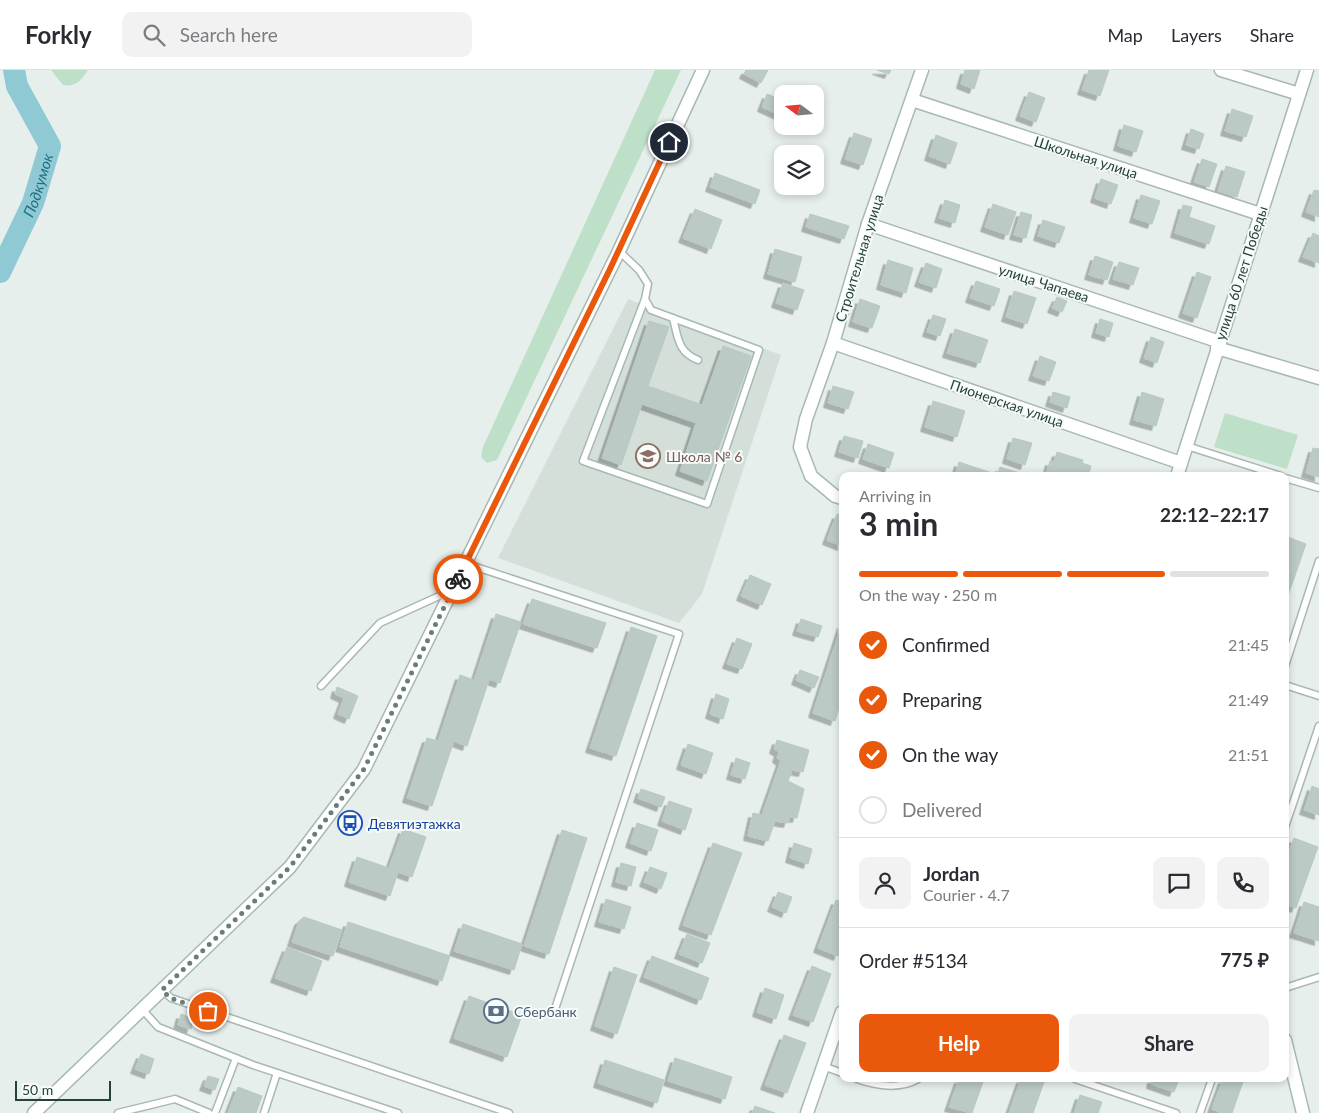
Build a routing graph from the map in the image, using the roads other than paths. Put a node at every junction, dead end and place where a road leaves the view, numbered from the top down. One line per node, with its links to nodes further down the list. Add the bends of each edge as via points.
1 (703, 70): 9 (street)
2 (922, 70): 6 (street, Строительная улица)
3 (1221, 70): 5 (street)
4 (1307, 70): 5 (street, улица 60 лет Победы)
5 (1300, 94): 7 (street, улица 60 лет Победы)
6 (912, 100): 7 (street, Школьная улица); 8 (street, Строительная улица)
7 (1260, 214): 13 (street, улица 60 лет Победы)
8 (868, 224): 12 (street, Строительная улица); 13 (street, улица Чапаева)
9 (619, 251): 10 (lane, via 648,284); 24 (street)
10 (645, 299): 11 (lane, via 651,310); 11 (lane, via 583,461 707,504 759,350)
11 (673, 318): 14 (lane, via 680,346 687,356)
12 (833, 343): 17 (street, Пионерская улица); 22 (street, Строительная улица, via 806,419 800,447 811,476)
13 (1218, 345): 15 (street, улица Чапаева); 16 (street, улица 60 лет Победы)
14 (698, 360)
15 (1319, 378)
16 (1187, 446): 17 (street, улица 60 лет Победы); 19 (lane)
17 (1181, 463): 18 (street, улица 60 лет Победы)
18 (1178, 472)
19 (1266, 472)
20 (1289, 479): 21 (lane)
21 (1319, 488)
22 (839, 497)
23 (1319, 562): 26 (lane)
24 (467, 564): 25 (street); 35 (lane, via 679,634)
25 (451, 590): 28 (lane, via 380,623); 34 (street, via 364,769 290,867)
26 (1289, 654)
27 (1289, 685): 29 (lane)
28 (321, 686)
29 (1319, 696)
30 (1319, 726): 31 (lane)
31 (1289, 815)
32 (1319, 977): 33 (lane)
33 (1289, 987)
34 (162, 990): 36 (street); 53 (lane, via 170,998)
35 (556, 1006)
36 (142, 1009): 39 (lane, via 158,1027); 47 (street)
37 (839, 1021): 40 (street)
38 (1289, 1056): 57 (street)
39 (236, 1058): 42 (lane); 50 (lane)
40 (823, 1066): 41 (lane); 54 (street)
41 (839, 1072)
42 (277, 1073): 51 (lane); 52 (lane)
43 (866, 1082): 44 (lane, via 906,1086)
44 (913, 1082)
45 (1084, 1082): 55 (lane)
46 (1211, 1082): 56 (lane)
47 (34, 1113)
48 (118, 1113): 49 (lane, via 175,1099)
49 (209, 1113)
50 (215, 1113)
51 (264, 1113)
52 (398, 1113)
53 (509, 1113)
54 (807, 1113)
55 (1176, 1113)
56 (1200, 1113)
57 (1303, 1113)

